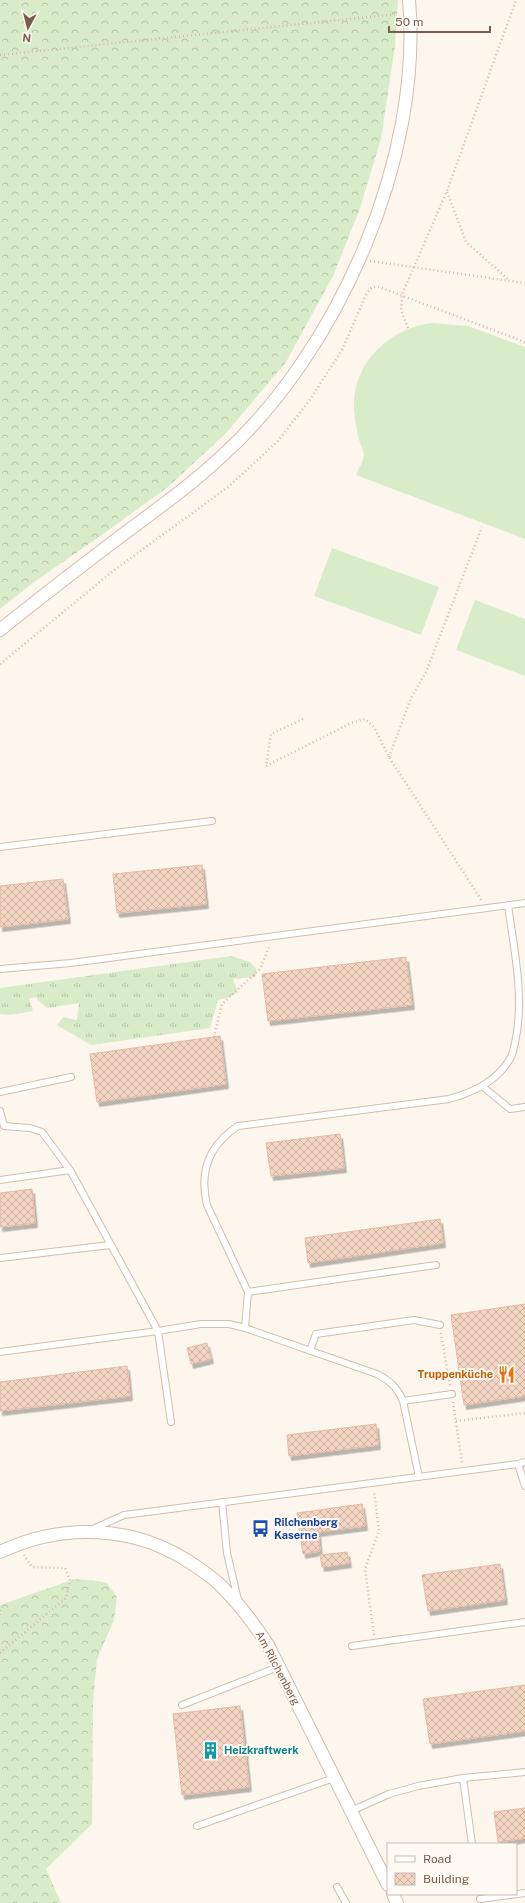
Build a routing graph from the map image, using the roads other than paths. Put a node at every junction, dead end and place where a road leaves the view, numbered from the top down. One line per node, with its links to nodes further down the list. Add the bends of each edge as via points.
1 (409, 0): 2 (street, via 408,73 403,116 389,174 360,258 339,300 301,364 273,402 229,450 165,504)
2 (0, 630)
3 (212, 821): 4 (lane)
4 (0, 847)
5 (525, 903): 6 (lane)
6 (508, 905): 7 (lane, via 71,963); 9 (lane, via 520,999 519,1025 511,1057 493,1080)
7 (0, 969)
8 (71, 1077): 10 (lane)
9 (482, 1086): 11 (lane, via 510,1109); 18 (lane, via 449,1099 238,1126 225,1134 208,1160 203,1190 207,1205)
10 (0, 1092)
11 (525, 1107)
12 (0, 1111): 13 (lane, via 4,1126 30,1128 42,1132)
13 (70, 1170): 14 (lane); 15 (lane)
14 (0, 1180)
15 (110, 1245): 16 (lane); 21 (lane)
16 (0, 1258)
17 (436, 1265): 18 (lane)
18 (248, 1292): 20 (lane)
19 (440, 1325): 22 (lane, via 414,1320 316,1334)
20 (244, 1328): 21 (lane, via 215,1323); 22 (lane)
21 (158, 1331): 23 (lane); 26 (lane)
22 (310, 1351): 25 (lane, via 389,1380 398,1389)
23 (0, 1352)
24 (452, 1394): 25 (lane)
25 (403, 1401): 29 (lane)
26 (171, 1422)
27 (525, 1462): 28 (lane)
28 (518, 1464): 29 (lane); 30 (lane)
29 (419, 1477): 31 (lane)
30 (525, 1486)
31 (222, 1502): 32 (lane, via 124,1515); 34 (lane, via 227,1553)
32 (89, 1531): 33 (street, Am Rilchenberg, via 51,1535); 34 (street, Am Rilchenberg, via 128,1536 172,1552 209,1575)
33 (0, 1552)
34 (240, 1607): 37 (street, Am Rilchenberg, via 257,1628)
35 (525, 1622): 36 (lane)
36 (352, 1646)
37 (278, 1667): 38 (lane); 40 (street, Am Rilchenberg)
38 (182, 1705)
39 (525, 1772): 41 (lane)
40 (334, 1778): 42 (street, Am Rilchenberg); 43 (lane)
41 (463, 1778): 42 (lane, via 389,1794); 44 (lane)
42 (351, 1811): 45 (street, Am Rilchenberg)
43 (197, 1826)
44 (472, 1843)
45 (387, 1883)
46 (337, 1887): 49 (lane)
47 (510, 1895): 48 (lane)
48 (480, 1899)
49 (346, 1903)

